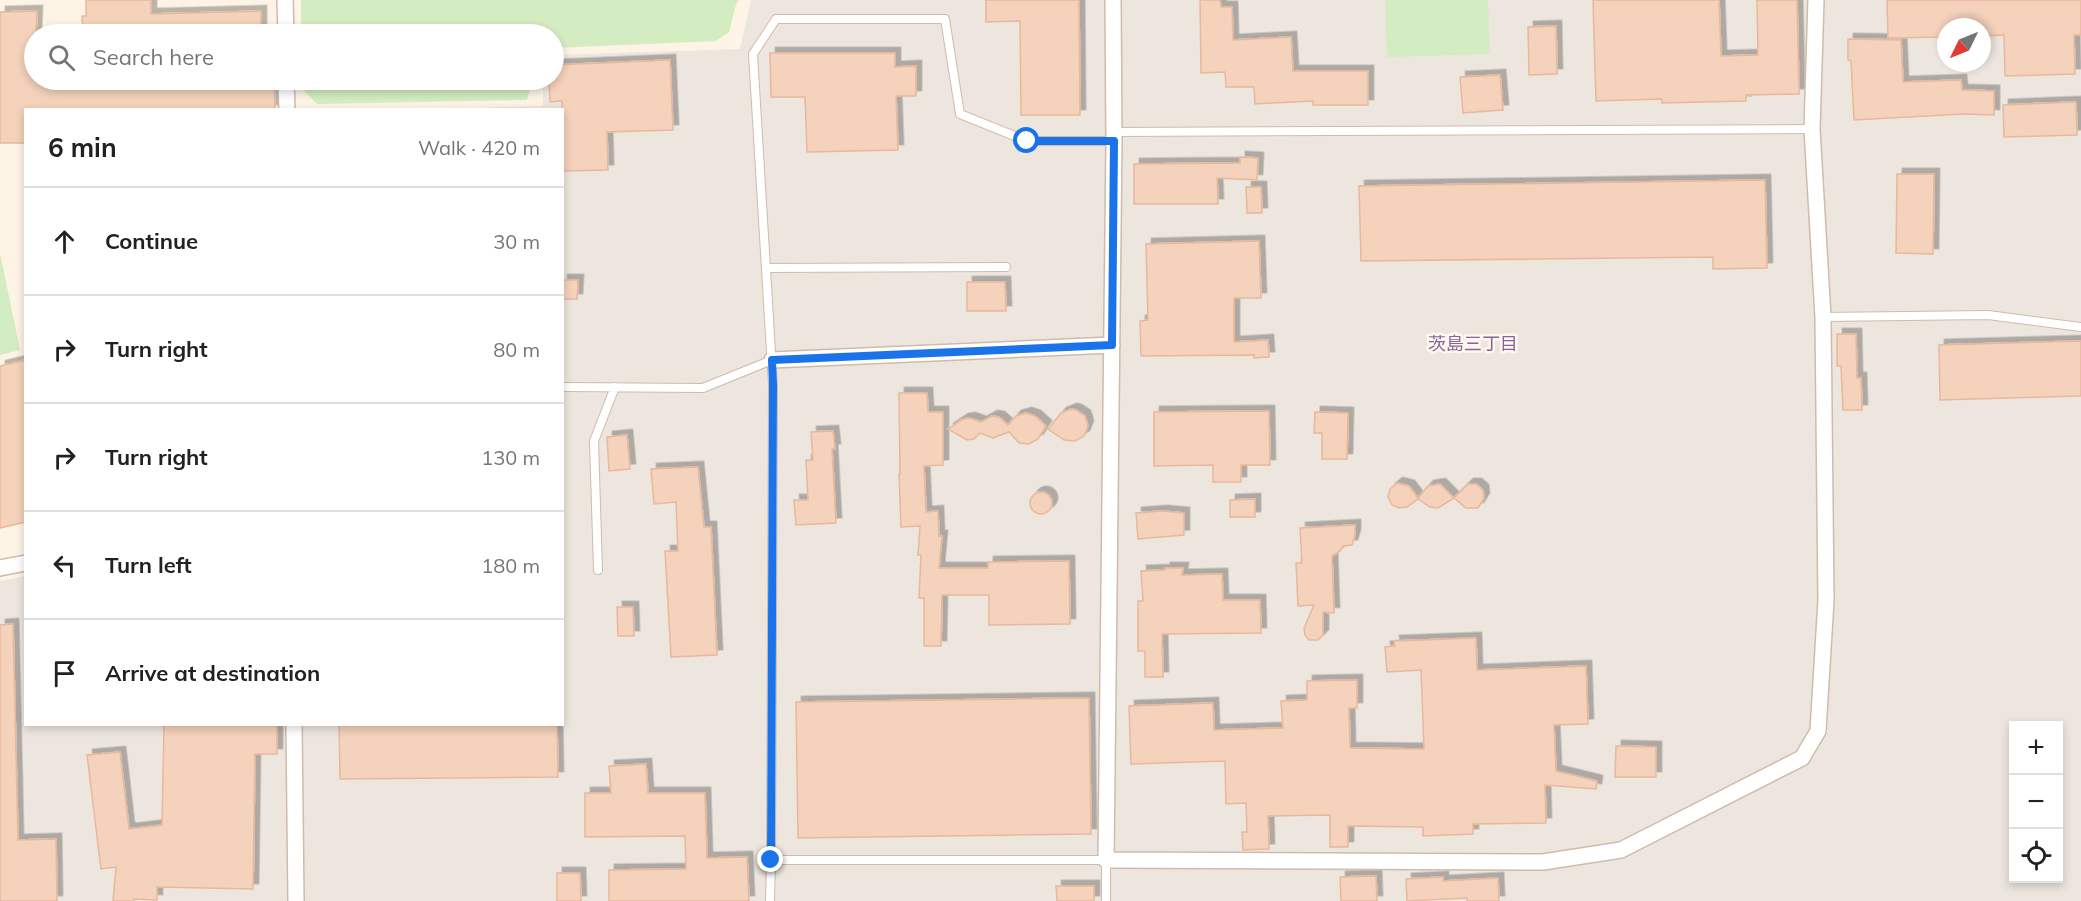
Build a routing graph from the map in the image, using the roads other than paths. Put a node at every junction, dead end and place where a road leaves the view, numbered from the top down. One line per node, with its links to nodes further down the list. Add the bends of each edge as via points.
1 (285, 0): 4 (street)
2 (1113, 0): 8 (street)
3 (1816, 0): 7 (street)
4 (286, 24)
5 (286, 90): 6 (street)
6 (287, 108)
7 (1812, 129): 8 (lane); 11 (street)
8 (1114, 136): 10 (lane, via 1027,141 960,114 945,19 776,19 753,54); 13 (street)
9 (1006, 267): 10 (lane)
10 (766, 268): 14 (lane)
11 (1823, 317): 12 (lane, via 1988,315); 22 (street, via 1826,600 1818,731 1802,758 1622,850 1543,862)
12 (2081, 327)
13 (1112, 345): 14 (street); 22 (street)
14 (772, 360): 16 (lane, via 703,388); 21 (lane)
15 (564, 387): 16 (lane)
16 (615, 387): 19 (lane, via 594,441)
17 (24, 563): 18 (street)
18 (0, 568)
19 (598, 570)
20 (294, 726): 23 (street)
21 (771, 860): 22 (lane); 24 (lane)
22 (1106, 860): 25 (lane)
23 (296, 901)
24 (770, 901)
25 (1106, 901)

